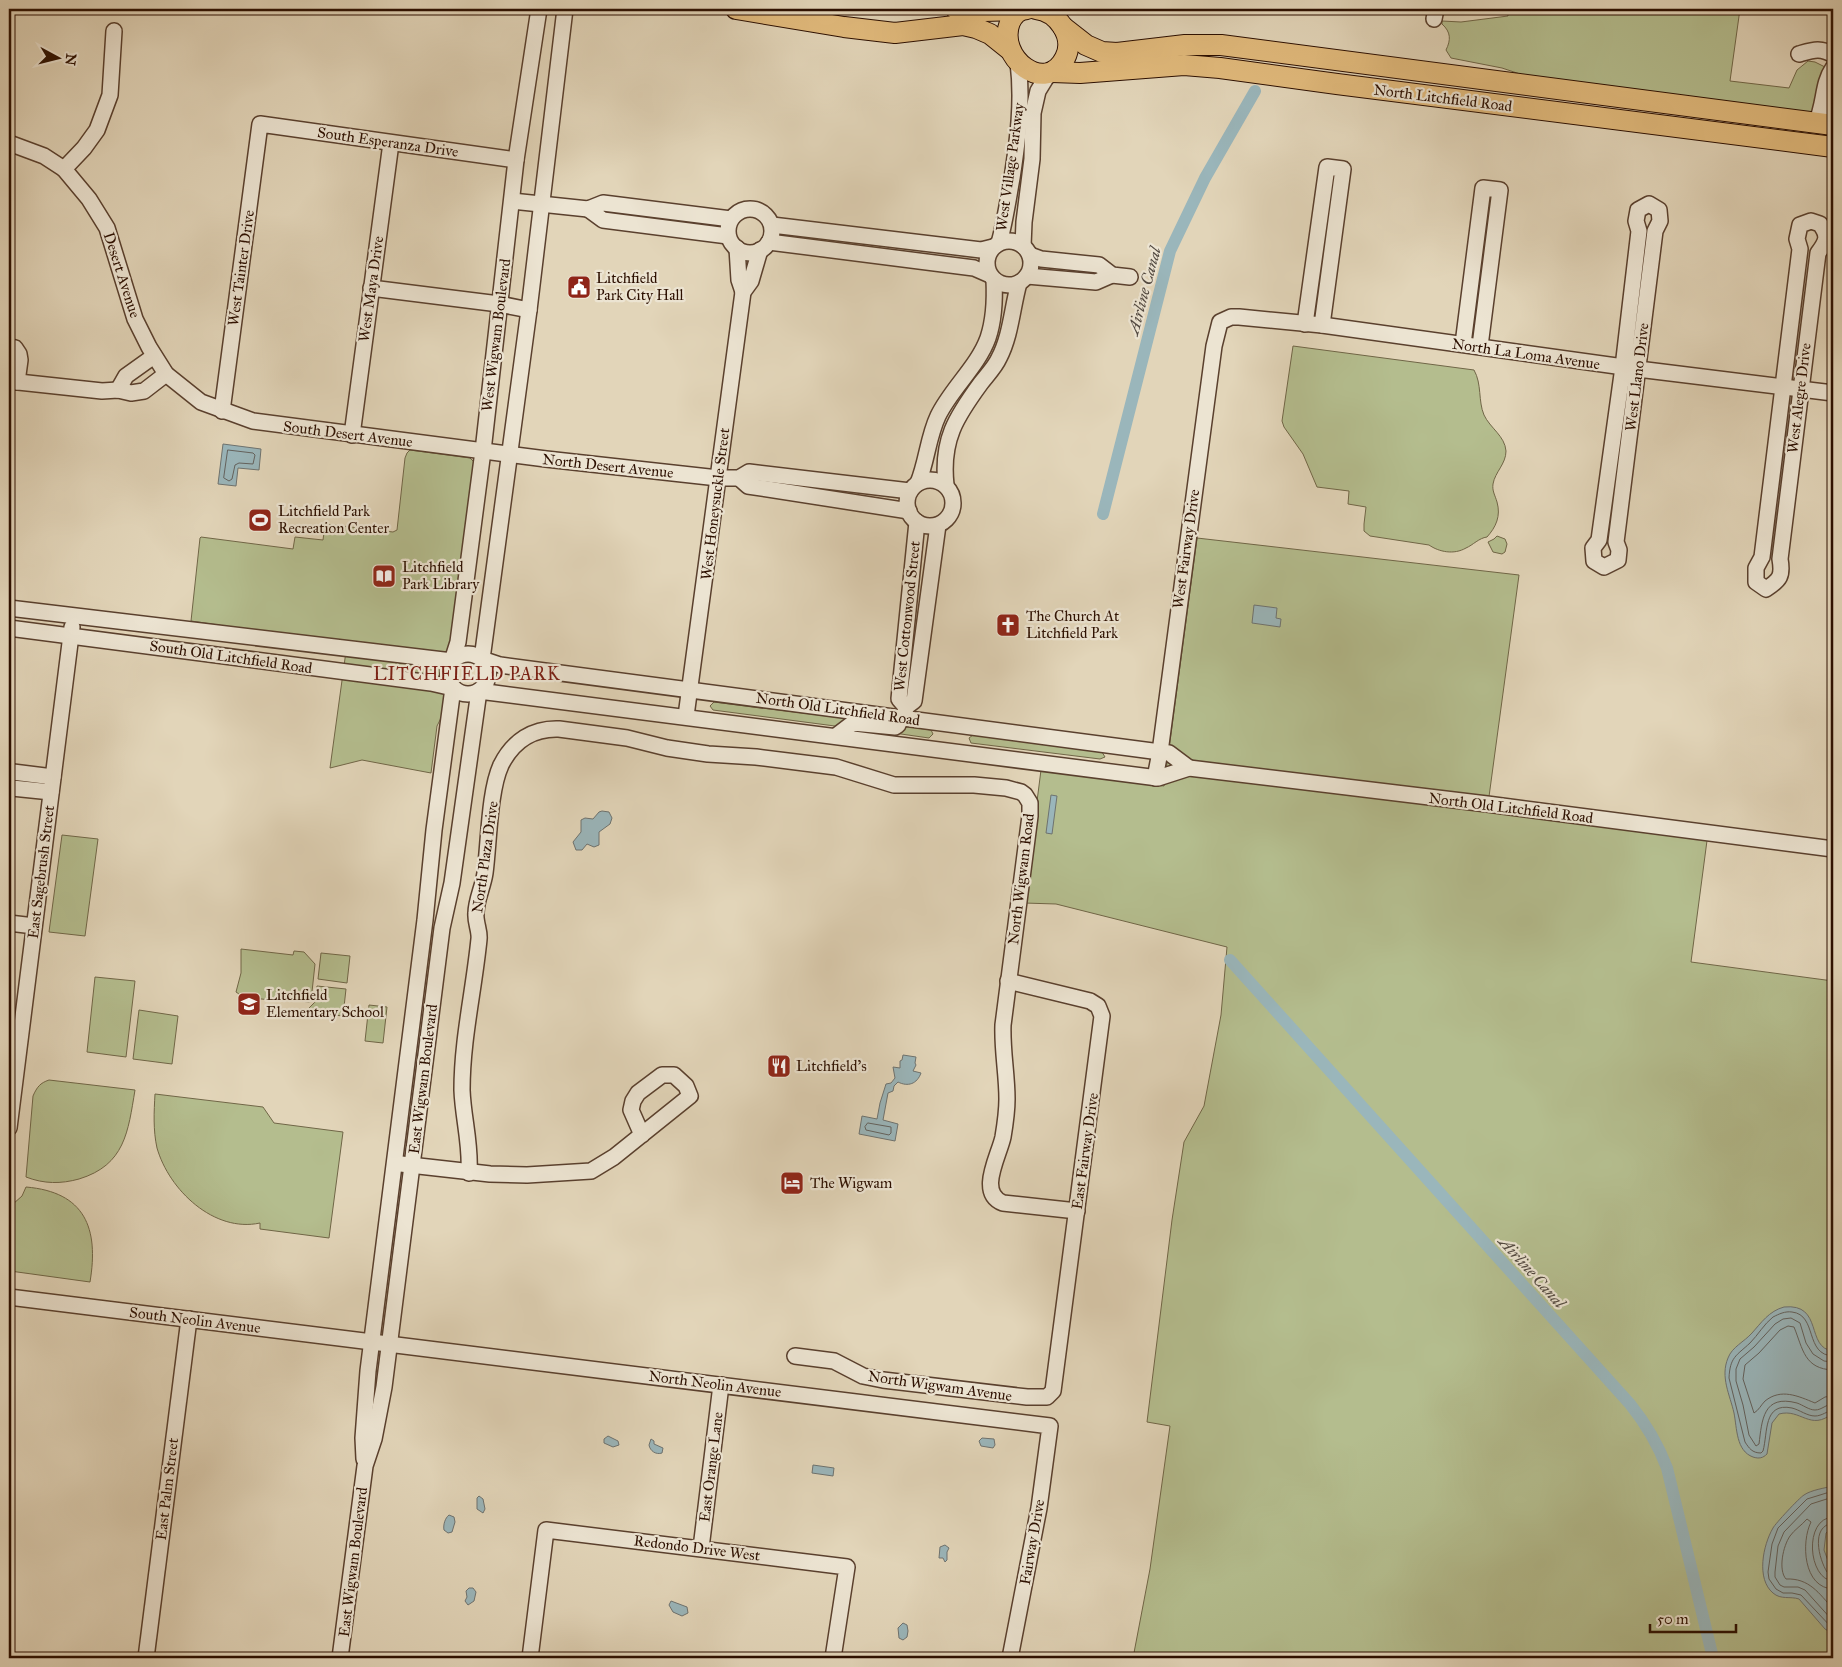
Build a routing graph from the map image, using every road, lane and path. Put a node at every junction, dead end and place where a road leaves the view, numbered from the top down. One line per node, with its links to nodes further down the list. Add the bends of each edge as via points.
1 (539, 9): 18 (street, West Wigwam Boulevard)
2 (565, 9): 21 (street, West Wigwam Boulevard)
3 (736, 9): 9 (main road, via 895,33 963,25 990,34)
4 (956, 9): 5 (main road)
5 (1027, 9): 6 (main road); 9 (main road, via 1012,17 1008,27 1007,39)
6 (1058, 18): 12 (main road, via 1068,44 1067,55); 14 (main road, North Litchfield Road, via 1086,46 1102,52 1220,45)
7 (114, 31): 19 (street, via 110,96 97,130)
8 (1800, 54): 10 (street, via 1824,49)
9 (1014, 56): 12 (main road, via 1031,71); 27 (street, West Village Parkway, via 1021,85 1019,127 1005,224)
10 (1833, 56)
11 (1833, 68): 14 (street, via 1828,76 1822,111)
12 (1050, 73): 17 (main road, North Litchfield Road, via 1184,64); 30 (street, West Village Parkway, via 1038,91 1033,113 1032,159 1024,222)
13 (260, 124): 15 (street, South Esperanza Drive); 60 (street, West Tainter Drive)
14 (1824, 124)
15 (391, 142): 18 (street, South Esperanza Drive); 39 (street, West Maya Drive)
16 (9, 143): 19 (street, Desert Avenue, via 44,156)
17 (1833, 147)
18 (516, 160): 20 (street, West Wigwam Boulevard)
19 (64, 169): 51 (street, Desert Avenue, via 90,199 107,228 135,319)
20 (512, 201): 21 (street); 43 (street, West Wigwam Boulevard)
21 (542, 204): 22 (street); 44 (street, West Wigwam Boulevard)
22 (588, 209): 23 (street, via 603,203); 25 (street, via 603,220)
23 (731, 219): 24 (street, via 742,210 754,208 767,216); 25 (street, via 728,230)
24 (772, 225): 27 (street, via 981,250); 28 (street, via 772,236)
25 (732, 242): 28 (street, via 748,253); 40 (street, West Honeysuckle Street)
26 (1316, 244): 29 (street); 29 (street, via 1326,167 1342,169); 46 (street)
27 (996, 245): 30 (street, via 1013,241); 35 (street, via 987,260)
28 (765, 246): 35 (street, via 974,268); 40 (street, West Honeysuckle Street)
29 (1332, 246): 47 (street)
30 (1026, 251): 33 (street, via 1041,259 1099,265); 36 (street, via 1032,262)
31 (1474, 263): 32 (street); 32 (street, via 1483,188 1500,190); 48 (street)
32 (1490, 265): 49 (street)
33 (1112, 275): 34 (street); 36 (street, via 1096,282)
34 (1130, 277)
35 (992, 278): 36 (street, via 1008,286); 69 (street, via 995,299 988,339 937,417 924,466)
36 (1023, 280): 68 (street, via 999,359 960,412 950,434 944,458)
37 (1633, 281): 38 (street); 38 (street, West Llano Drive, via 1638,210 1650,204 1661,215 1655,231); 52 (street, West Llano Drive)
38 (1649, 282): 52 (street, West Llano Drive)
39 (371, 288): 43 (street); 61 (street, West Maya Drive)
40 (744, 292): 66 (street, West Honeysuckle Street)
41 (1794, 302): 42 (street); 42 (street, West Alegre Drive, via 1800,249 1797,239 1800,225 1811,221 1820,224 1826,232 1825,243 1818,253); 55 (street, West Alegre Drive)
42 (1811, 303): 56 (street, West Alegre Drive)
43 (499, 304): 44 (street); 62 (street, West Wigwam Boulevard)
44 (529, 310): 63 (street, West Wigwam Boulevard)
45 (1220, 322): 46 (street, North La Loma Avenue, via 1239,317); 86 (street, West Fairway Drive, via 1214,346)
46 (1305, 324): 47 (street, North La Loma Avenue)
47 (1322, 325): 48 (street, North La Loma Avenue)
48 (1463, 344): 49 (street, North La Loma Avenue)
49 (1480, 346): 52 (street, North La Loma Avenue)
50 (9, 347): 54 (street, via 15,348 19,354)
51 (154, 356): 53 (street, Desert Avenue); 57 (street, via 126,376)
52 (1631, 368): 55 (street, North La Loma Avenue); 64 (street, West Llano Drive); 65 (street, West Llano Drive)
53 (166, 374): 57 (street, via 144,391 126,393); 59 (street, Desert Avenue)
54 (13, 381): 57 (street)
55 (1784, 387): 56 (street, North La Loma Avenue); 70 (street, West Alegre Drive)
56 (1800, 389): 58 (street, North La Loma Avenue); 71 (street, West Alegre Drive)
57 (118, 390)
58 (1833, 393)
59 (202, 402): 60 (street, South Desert Avenue)
60 (222, 411): 61 (street, South Desert Avenue, via 253,422)
61 (352, 435): 62 (street, South Desert Avenue)
62 (483, 451): 63 (street, South Desert Avenue); 79 (street, West Wigwam Boulevard, via 458,640)
63 (504, 454): 66 (street, North Desert Avenue); 78 (street, West Wigwam Boulevard)
64 (1609, 471): 65 (street); 65 (street, West Llano Drive, via 1599,540 1594,548 1594,561 1604,567 1618,560 1616,542)
65 (1625, 472)
66 (718, 478): 67 (street, North Desert Avenue); 81 (street, West Honeysuckle Street)
67 (739, 478): 69 (street, via 749,472); 72 (street, via 748,486)
68 (946, 485): 69 (street, via 932,479); 73 (street, via 954,505 946,520)
69 (914, 487): 72 (street, via 907,501)
70 (1770, 490): 71 (street); 71 (street, West Alegre Drive, via 1762,557 1756,568 1756,582 1766,589 1778,581 1782,570 1780,559)
71 (1788, 492)
72 (913, 517): 73 (street, via 924,525); 83 (street, West Cottonwood Street, via 899,699)
73 (938, 524): 83 (street, West Cottonwood Street, via 914,701)
74 (9, 608): 75 (street, South Old Litchfield Road)
75 (74, 616): 77 (street, East Sagebrush Street); 79 (street, South Old Litchfield Road)
76 (9, 628): 77 (street, South Old Litchfield Road)
77 (72, 636): 80 (street, South Old Litchfield Road); 90 (street, East Sagebrush Street)
78 (482, 659): 79 (street, via 464,654); 81 (street, North Old Litchfield Road); 82 (street, via 488,676)
79 (452, 661): 80 (street, via 448,677)
80 (453, 688): 82 (street, via 465,694); 102 (street, East Wigwam Boulevard)
81 (690, 690): 83 (street, North Old Litchfield Road); 84 (street, West Honeysuckle Street)
82 (479, 691): 84 (street, North Old Litchfield Road); 103 (street, East Wigwam Boulevard, via 452,882 442,928)
83 (905, 713): 85 (street, via 894,728 853,723); 86 (street, North Old Litchfield Road)
84 (686, 716): 85 (street, North Old Litchfield Road)
85 (836, 736): 91 (street, North Old Litchfield Road)
86 (1160, 752): 88 (street, North Old Litchfield Road, via 1169,753); 91 (street, West Fairway Drive)
87 (708, 754): 97 (street, North Wigwam Road, via 836,767 894,785 984,786 1014,790 1025,795 1030,803 1030,816); 104 (street, North Plaza Drive, via 627,738 550,729 520,741 502,764 495,781 485,873 475,915 480,937 464,1052 462,1092 470,1148)
88 (1189, 768): 91 (street, North Old Litchfield Road); 94 (street, North Old Litchfield Road)
89 (9, 774): 90 (street)
90 (53, 777): 93 (street, East Sagebrush Street)
91 (1155, 778)
92 (9, 787): 93 (street)
93 (51, 792): 96 (street, East Sagebrush Street)
94 (1833, 849)
95 (9, 923): 96 (street)
96 (34, 926): 98 (street, East Sagebrush Street)
97 (1008, 982): 105 (street, East Fairway Drive, via 1090,1001 1101,1012); 105 (street, North Wigwam Road, via 1003,1040 1007,1103 991,1191 996,1200 1006,1204)
98 (13, 1059): 99 (street, East Sagebrush Street)
99 (12, 1075): 100 (street, East Sagebrush Street)
100 (9, 1128)
101 (642, 1135): 104 (street, via 591,1171 527,1175)
102 (394, 1163): 103 (street); 108 (street, East Wigwam Boulevard)
103 (412, 1166): 104 (street); 108 (street, East Wigwam Boulevard)
104 (469, 1173)
105 (1077, 1211): 111 (street, East Fairway Drive)
106 (9, 1297): 107 (street, South Neolin Avenue)
107 (189, 1319): 108 (street, South Neolin Avenue); 114 (street, East Palm Street)
108 (380, 1343): 110 (street, North Neolin Avenue); 115 (street, East Wigwam Boulevard, via 384,1387 374,1440 365,1466)
109 (795, 1356): 111 (street, North Wigwam Avenue, via 838,1362 867,1377 997,1394 1047,1397)
110 (722, 1385): 112 (street, North Neolin Avenue); 113 (street, East Orange Lane)
111 (1054, 1389)
112 (1050, 1426): 118 (street, Fairway Drive, via 1039,1508)
113 (701, 1548): 116 (street, Redondo Drive West, via 546,1530); 117 (street, Redondo Drive West, via 847,1567)
114 (146, 1658)
115 (340, 1658)
116 (530, 1658)
117 (833, 1658)
118 (1010, 1658)

